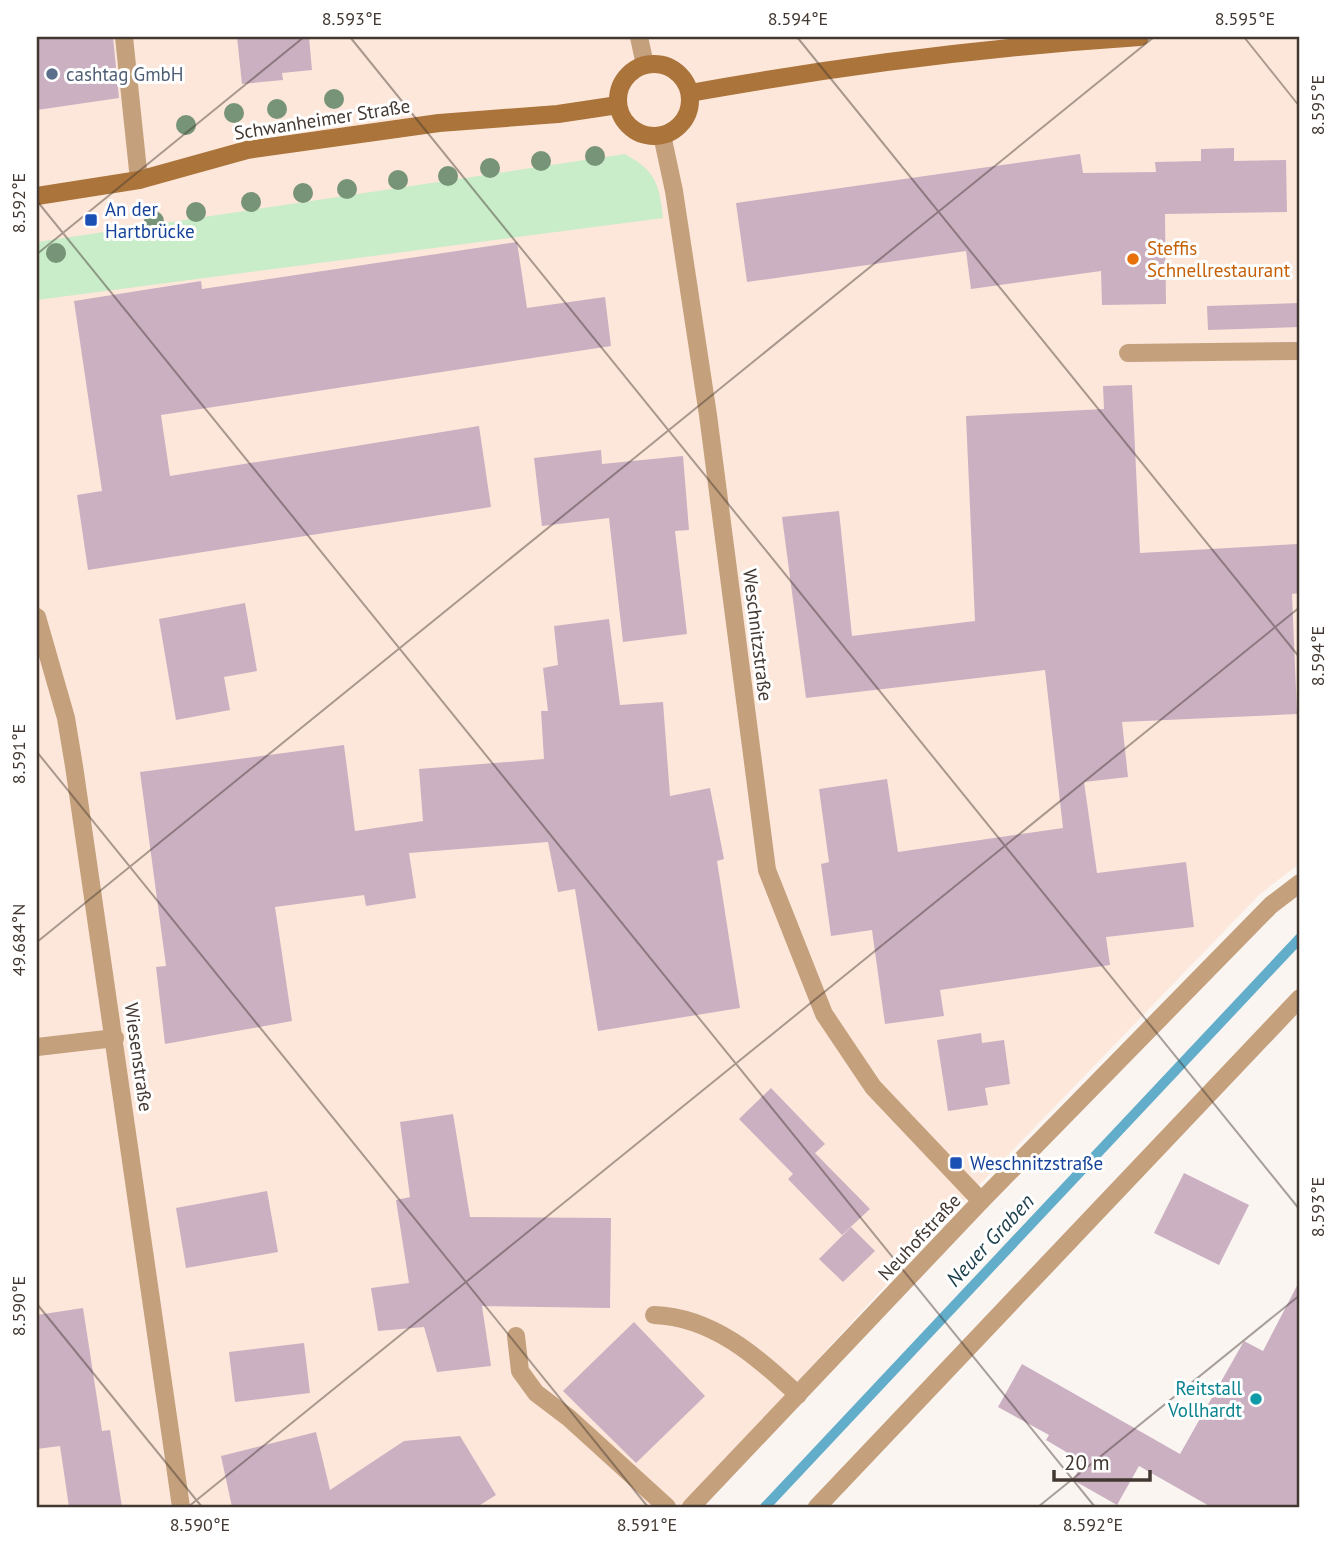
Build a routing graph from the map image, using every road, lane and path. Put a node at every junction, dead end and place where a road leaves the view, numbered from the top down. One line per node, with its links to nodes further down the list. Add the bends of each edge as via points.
1 (124, 37): 8 (street)
2 (639, 37): 4 (street)
3 (1140, 37): 5 (main road, via 886,62)
4 (645, 65): 5 (main road, via 672,68); 6 (main road, via 631,71 622,83)
5 (690, 93): 7 (main road, via 685,118)
6 (618, 105): 7 (main road, via 633,130 647,136); 8 (main road, Schwanheimer Straße, via 439,123 247,150)
7 (662, 135): 17 (street, Weschnitzstraße, via 708,415 767,870 824,1014 873,1087)
8 (139, 180): 9 (main road, Schwanheimer Straße)
9 (37, 196)
10 (1300, 352): 11 (street)
11 (1128, 353)
12 (37, 617): 15 (street, Wiesenstraße, via 66,718)
13 (1300, 883): 17 (street, Neuhofstraße, via 1271,905)
14 (1300, 998): 24 (street)
15 (115, 1038): 16 (street); 21 (street, Wiesenstraße)
16 (37, 1047)
17 (981, 1201): 20 (street, Neuhofstraße)
18 (654, 1315): 20 (street, via 675,1315 726,1336)
19 (516, 1336): 22 (street, via 520,1371 536,1393)
20 (798, 1395): 23 (street, Neuhofstraße)
21 (181, 1507)
22 (667, 1507)
23 (691, 1507)
24 (817, 1507)

